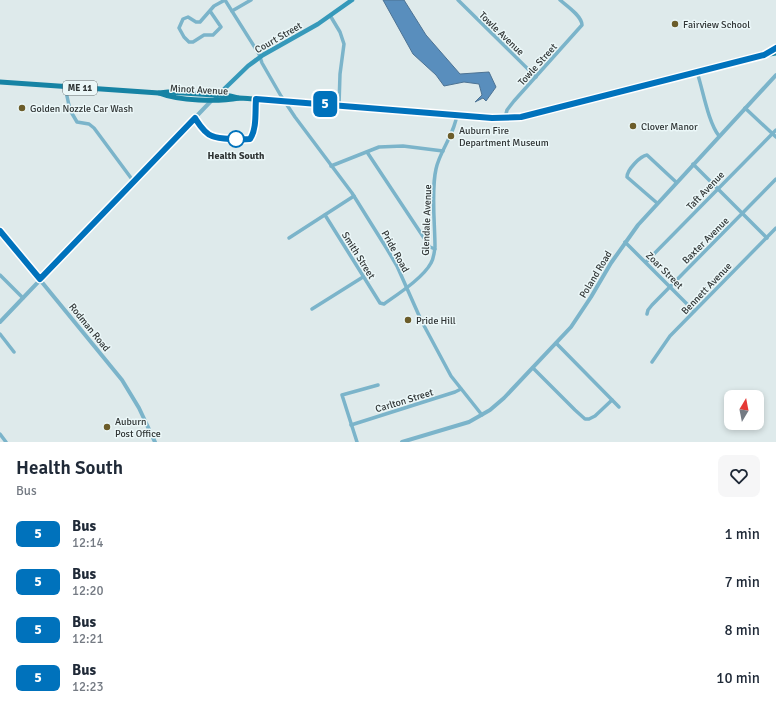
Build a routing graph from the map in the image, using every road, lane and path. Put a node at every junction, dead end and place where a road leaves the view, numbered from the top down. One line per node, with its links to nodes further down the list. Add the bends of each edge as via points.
1 (225, 0): 6 (street); 7 (street, Pride Road)
2 (251, 0): 7 (street)
3 (352, 0): 8 (main road, Court Street)
4 (458, 0): 15 (street, Towle Avenue)
5 (560, 0): 15 (street, Towle Street, via 582,23 580,29)
6 (210, 11): 6 (street, via 200,22 188,16 183,19 179,28 188,42 213,34 221,27)
7 (232, 11): 12 (street, Pride Road)
8 (330, 17): 12 (main road, Court Street); 23 (street, via 344,44)
9 (776, 48): 11 (main road, Minot Avenue / ME 11)
10 (776, 53): 11 (main road, Minot Avenue / ME 11)
11 (764, 55): 13 (main road, Minot Avenue / ME 11)
12 (260, 57): 19 (main road, Court Street); 22 (street, Pride Road)
13 (697, 72): 26 (main road, Minot Avenue / ME 11, via 521,117); 29 (street, via 712,121)
14 (776, 75): 24 (street, Poland Road)
15 (536, 77): 26 (street, Towle Street, via 508,108)
16 (0, 82): 17 (main road, Minot Avenue / ME 11)
17 (65, 87): 18 (main road, Minot Avenue / ME 11); 36 (street, via 73,118 94,128)
18 (159, 94): 19 (main road, Minot Avenue / ME 11, via 168,92); 21 (main road, Minot Avenue / ME 11, via 167,97)
19 (218, 95): 20 (main road, Minot Avenue / ME 11); 21 (main road, Court Street)
20 (239, 98): 21 (main road, Minot Avenue / ME 11); 22 (main road, Minot Avenue / ME 11)
21 (212, 100): 36 (street)
22 (284, 101): 23 (main road, Minot Avenue / ME 11); 34 (street, Pride Road)
23 (339, 105): 25 (main road, Minot Avenue / ME 11)
24 (745, 108): 28 (street); 29 (street, Poland Road)
25 (457, 114): 26 (main road, Minot Avenue / ME 11); 31 (street, Glendale Avenue, via 455,125)
26 (505, 118)
27 (776, 130): 28 (street, Taft Avenue)
28 (772, 134): 30 (street); 38 (street, Taft Avenue)
29 (720, 136): 33 (street, Poland Road)
30 (776, 137)
31 (443, 151): 32 (street, via 395,146 379,147); 48 (street, Glendale Avenue, via 436,169 434,184)
32 (367, 152): 34 (street); 48 (street, via 430,247)
33 (693, 164): 37 (street, Poland Road); 38 (street)
34 (332, 166): 39 (street, Pride Road)
35 (776, 179): 41 (street, Baxter Avenue)
36 (134, 182): 52 (street)
37 (676, 182): 40 (street, Poland Road); 40 (street, via 645,155 633,166 626,175)
38 (718, 189): 41 (street); 49 (street, Taft Avenue)
39 (354, 196): 42 (street); 54 (street, Pride Road, via 394,260)
40 (657, 203): 47 (street, Poland Road)
41 (743, 213): 46 (street); 53 (street, Baxter Avenue)
42 (325, 215): 45 (street); 51 (street, Smith Street)
43 (776, 228): 46 (street, Bennett Avenue)
44 (0, 231): 52 (street, Rodman Road)
45 (289, 238)
46 (767, 238): 58 (street, Bennett Avenue)
47 (625, 242): 49 (street, Zoar Street); 62 (street, Poland Road, via 578,317)
48 (434, 249): 54 (street, Glendale Avenue, via 434,257 430,264)
49 (646, 262): 53 (street, Zoar Street)
50 (0, 275): 55 (street)
51 (363, 277): 56 (street, Smith Street); 57 (street)
52 (40, 279): 55 (street); 74 (street, Rodman Road, via 122,380)
53 (670, 286): 58 (street, Zoar Street); 59 (street, Baxter Avenue, via 649,309)
54 (406, 289): 56 (street, Glendale Avenue, via 384,304); 67 (street, Pride Road, via 431,340)
55 (23, 298): 60 (street)
56 (380, 303)
57 (312, 308)
58 (694, 311): 64 (street, Bennett Avenue, via 666,341)
59 (648, 314)
60 (0, 322)
61 (0, 334): 63 (street)
62 (556, 343): 65 (street, Poland Road); 68 (street)
63 (14, 352)
64 (652, 362)
65 (533, 368): 68 (street, via 585,419 595,416); 70 (street, Poland Road, via 497,405)
66 (378, 385): 71 (street, via 342,395)
67 (461, 389): 70 (street, Pride Road); 71 (street, Carlton Street)
68 (612, 400): 69 (street)
69 (619, 407)
70 (482, 415): 76 (street, Poland Road, via 463,424)
71 (351, 425): 75 (street)
72 (0, 434): 73 (street)
73 (6, 442)
74 (155, 442)
75 (357, 442)
76 (402, 442)

